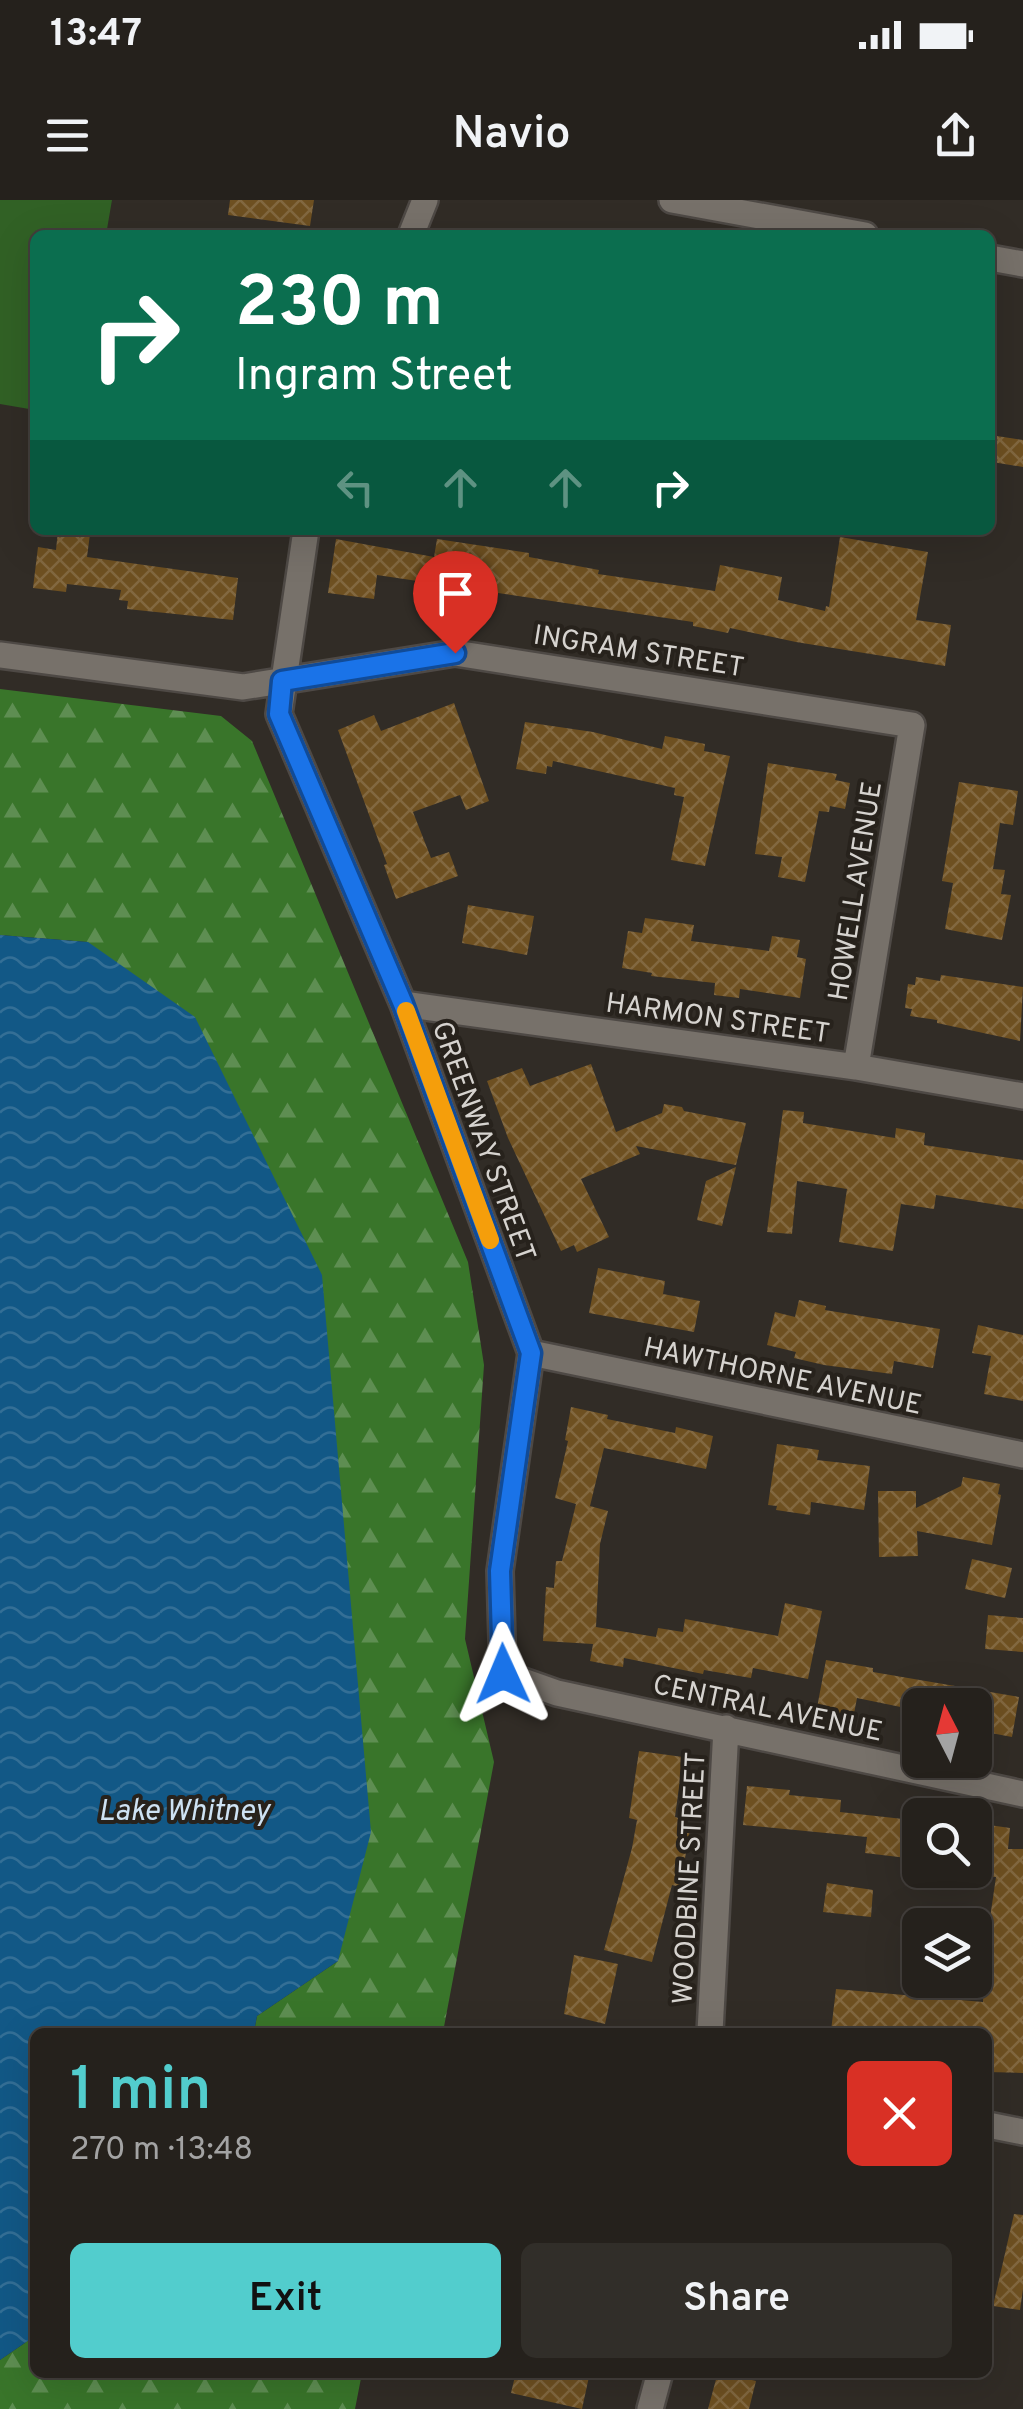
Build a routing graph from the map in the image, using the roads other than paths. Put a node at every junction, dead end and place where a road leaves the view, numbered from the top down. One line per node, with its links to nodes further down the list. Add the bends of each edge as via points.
1 (426, 200): 3 (street)
2 (672, 200): 4 (street)
3 (412, 230)
4 (837, 230)
5 (995, 259): 6 (street)
6 (1023, 264)
7 (305, 535): 9 (street, GREENWAY STREET)
8 (0, 655): 9 (street, INGRAM STREET, via 243,686)
9 (282, 681): 10 (street, INGRAM STREET, via 455,653); 11 (street, GREENWAY STREET, via 279,714)
10 (912, 725): 12 (street, HOWELL AVENUE)
11 (403, 1004): 12 (street, HARMON STREET); 14 (street, GREENWAY STREET)
12 (856, 1067): 13 (street, HARMON STREET)
13 (1023, 1096)
14 (531, 1353): 15 (street, HAWTHORNE AVENUE); 16 (street, GREENWAY STREET, via 500,1571)
15 (1023, 1455)
16 (503, 1674): 17 (street, CENTRAL AVENUE, via 557,1693)
17 (726, 1728): 18 (street, CENTRAL AVENUE); 19 (street, WOODBINE STREET)
18 (1023, 1794)
19 (710, 2028)
20 (992, 2126): 21 (street)
21 (1023, 2132)
22 (658, 2378): 23 (street)
23 (650, 2409)

